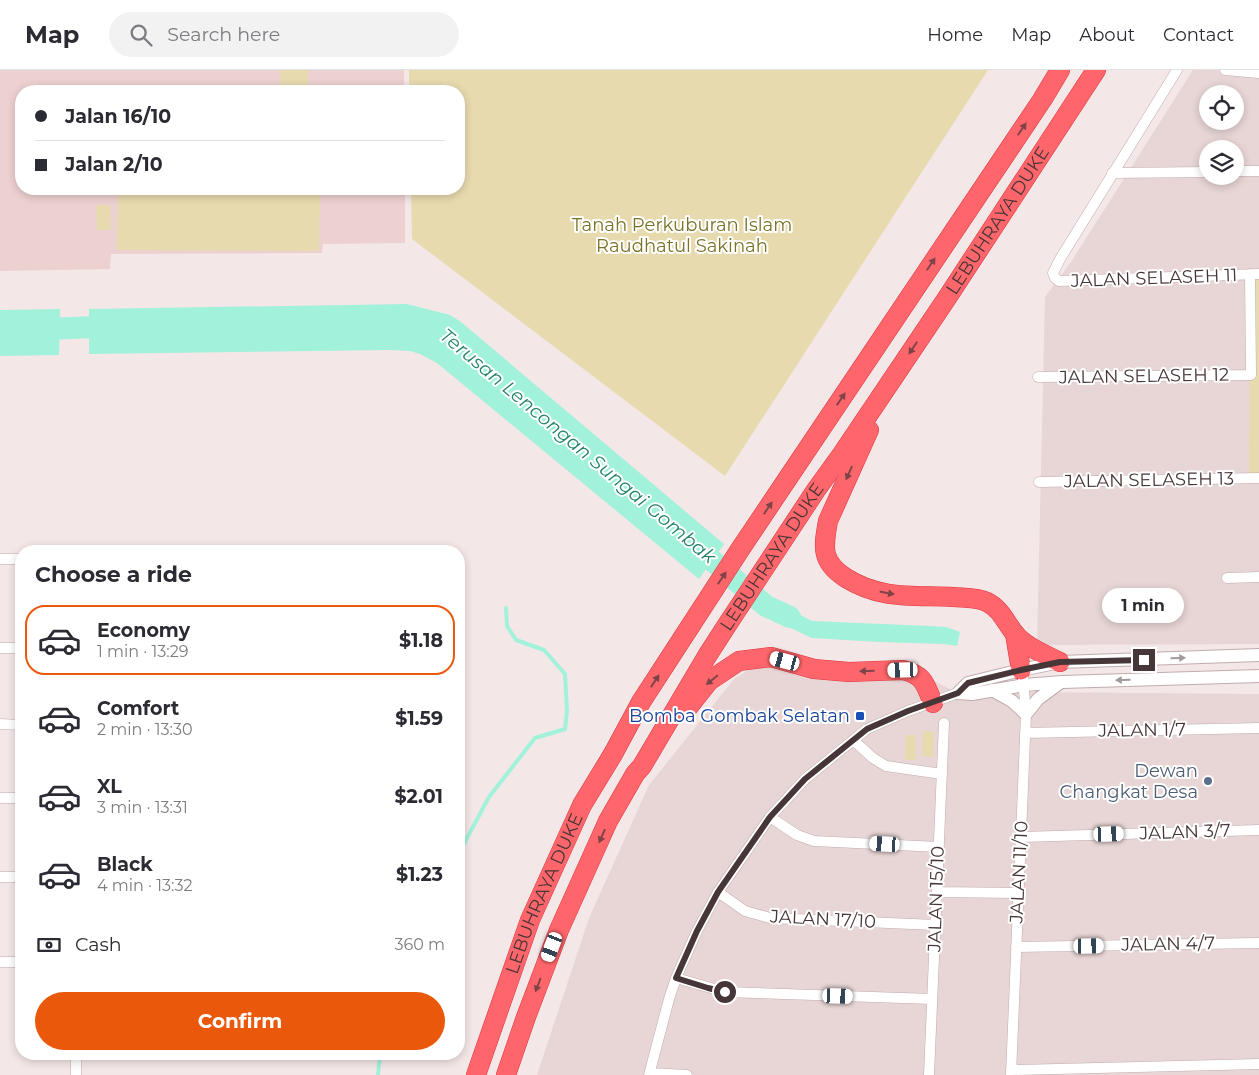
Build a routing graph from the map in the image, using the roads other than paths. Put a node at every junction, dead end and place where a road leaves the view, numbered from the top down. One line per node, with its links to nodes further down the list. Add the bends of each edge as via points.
1 (1060, 70): 64 (highway, LEBUHRAYA DUKE, one-way to 1, via 530,920 582,805 641,702)
2 (1096, 70): 7 (highway, LEBUHRAYA DUKE)
3 (1111, 70): 7 (highway)
4 (1177, 70): 11 (street)
5 (1224, 70): 6 (street)
6 (1259, 73)
7 (1043, 152): 14 (highway, LEBUHRAYA DUKE, one-way to 14)
8 (1244, 171): 9 (street)
9 (1259, 171)
10 (1199, 172): 11 (street)
11 (1112, 173): 12 (street, JALAN SELASEH 11, via 1053,273 1059,281)
12 (1255, 274): 13 (street, JALAN SELASEH 12, via 1251,375)
13 (1038, 377)
14 (891, 381): 21 (highway, one-way to 21, via 828,522 824,550 827,558 840,574 879,592 973,598 987,602 996,608); 39 (highway, LEBUHRAYA DUKE, via 727,625)
15 (1259, 478): 16 (street, JALAN SELASEH 13)
16 (1039, 482)
17 (0, 559): 18 (street)
18 (15, 559)
19 (1227, 578): 20 (street)
20 (1259, 578)
21 (1015, 634): 25 (highway, via 1029,646); 27 (highway)
22 (0, 648): 23 (street)
23 (15, 648)
24 (1259, 655): 25 (street, one-way to 24)
25 (1060, 662): 27 (street)
26 (1259, 676): 28 (street, one-way to 28)
27 (1023, 677): 28 (street); 29 (street); 30 (street, via 968,683); 32 (street, JALAN 11/10)
28 (1062, 682): 32 (street, via 1038,699)
29 (992, 690): 30 (street); 32 (street, via 1012,701)
30 (958, 693): 31 (street)
31 (933, 702): 38 (street, via 867,729); 39 (highway, one-way to 39, via 918,675 903,670 849,672 814,669 770,657 740,661 709,681)
32 (1026, 714): 37 (street, JALAN 11/10)
33 (944, 723): 40 (street, JALAN 15/10)
34 (0, 724): 35 (street)
35 (15, 724)
36 (1259, 728): 37 (street, JALAN 1/7)
37 (1025, 733): 45 (street, JALAN 11/10)
38 (853, 740): 40 (street, via 886,766); 43 (street, via 805,779)
39 (642, 766): 65 (highway, LEBUHRAYA DUKE, one-way to 65, via 608,821 559,930)
40 (942, 774): 46 (street, JALAN 15/10)
41 (0, 798): 42 (street)
42 (15, 798)
43 (770, 817): 46 (street, via 797,835 814,841); 49 (street)
44 (1259, 830): 45 (street, JALAN 3/7)
45 (1021, 837): 51 (street, JALAN 11/10)
46 (939, 847): 50 (street, JALAN 15/10)
47 (0, 877): 48 (street)
48 (15, 877)
49 (718, 892): 52 (street, JALAN 17/10, via 745,911 770,918); 57 (street)
50 (937, 892): 51 (street); 52 (street, JALAN 15/10)
51 (1018, 893): 54 (street, JALAN 11/10)
52 (936, 925): 58 (street, JALAN 15/10)
53 (1259, 943): 54 (street, JALAN 4/7)
54 (1016, 947): 61 (street, JALAN 11/10)
55 (0, 962): 56 (street)
56 (15, 962)
57 (676, 978): 58 (street, via 725,992); 62 (street)
58 (932, 999): 67 (street, JALAN 15/10)
59 (76, 1060): 63 (street)
60 (1259, 1064): 61 (street)
61 (1011, 1073)
62 (650, 1074): 66 (street)
63 (76, 1075)
64 (476, 1075)
65 (506, 1075)
66 (687, 1075)
67 (929, 1075)

